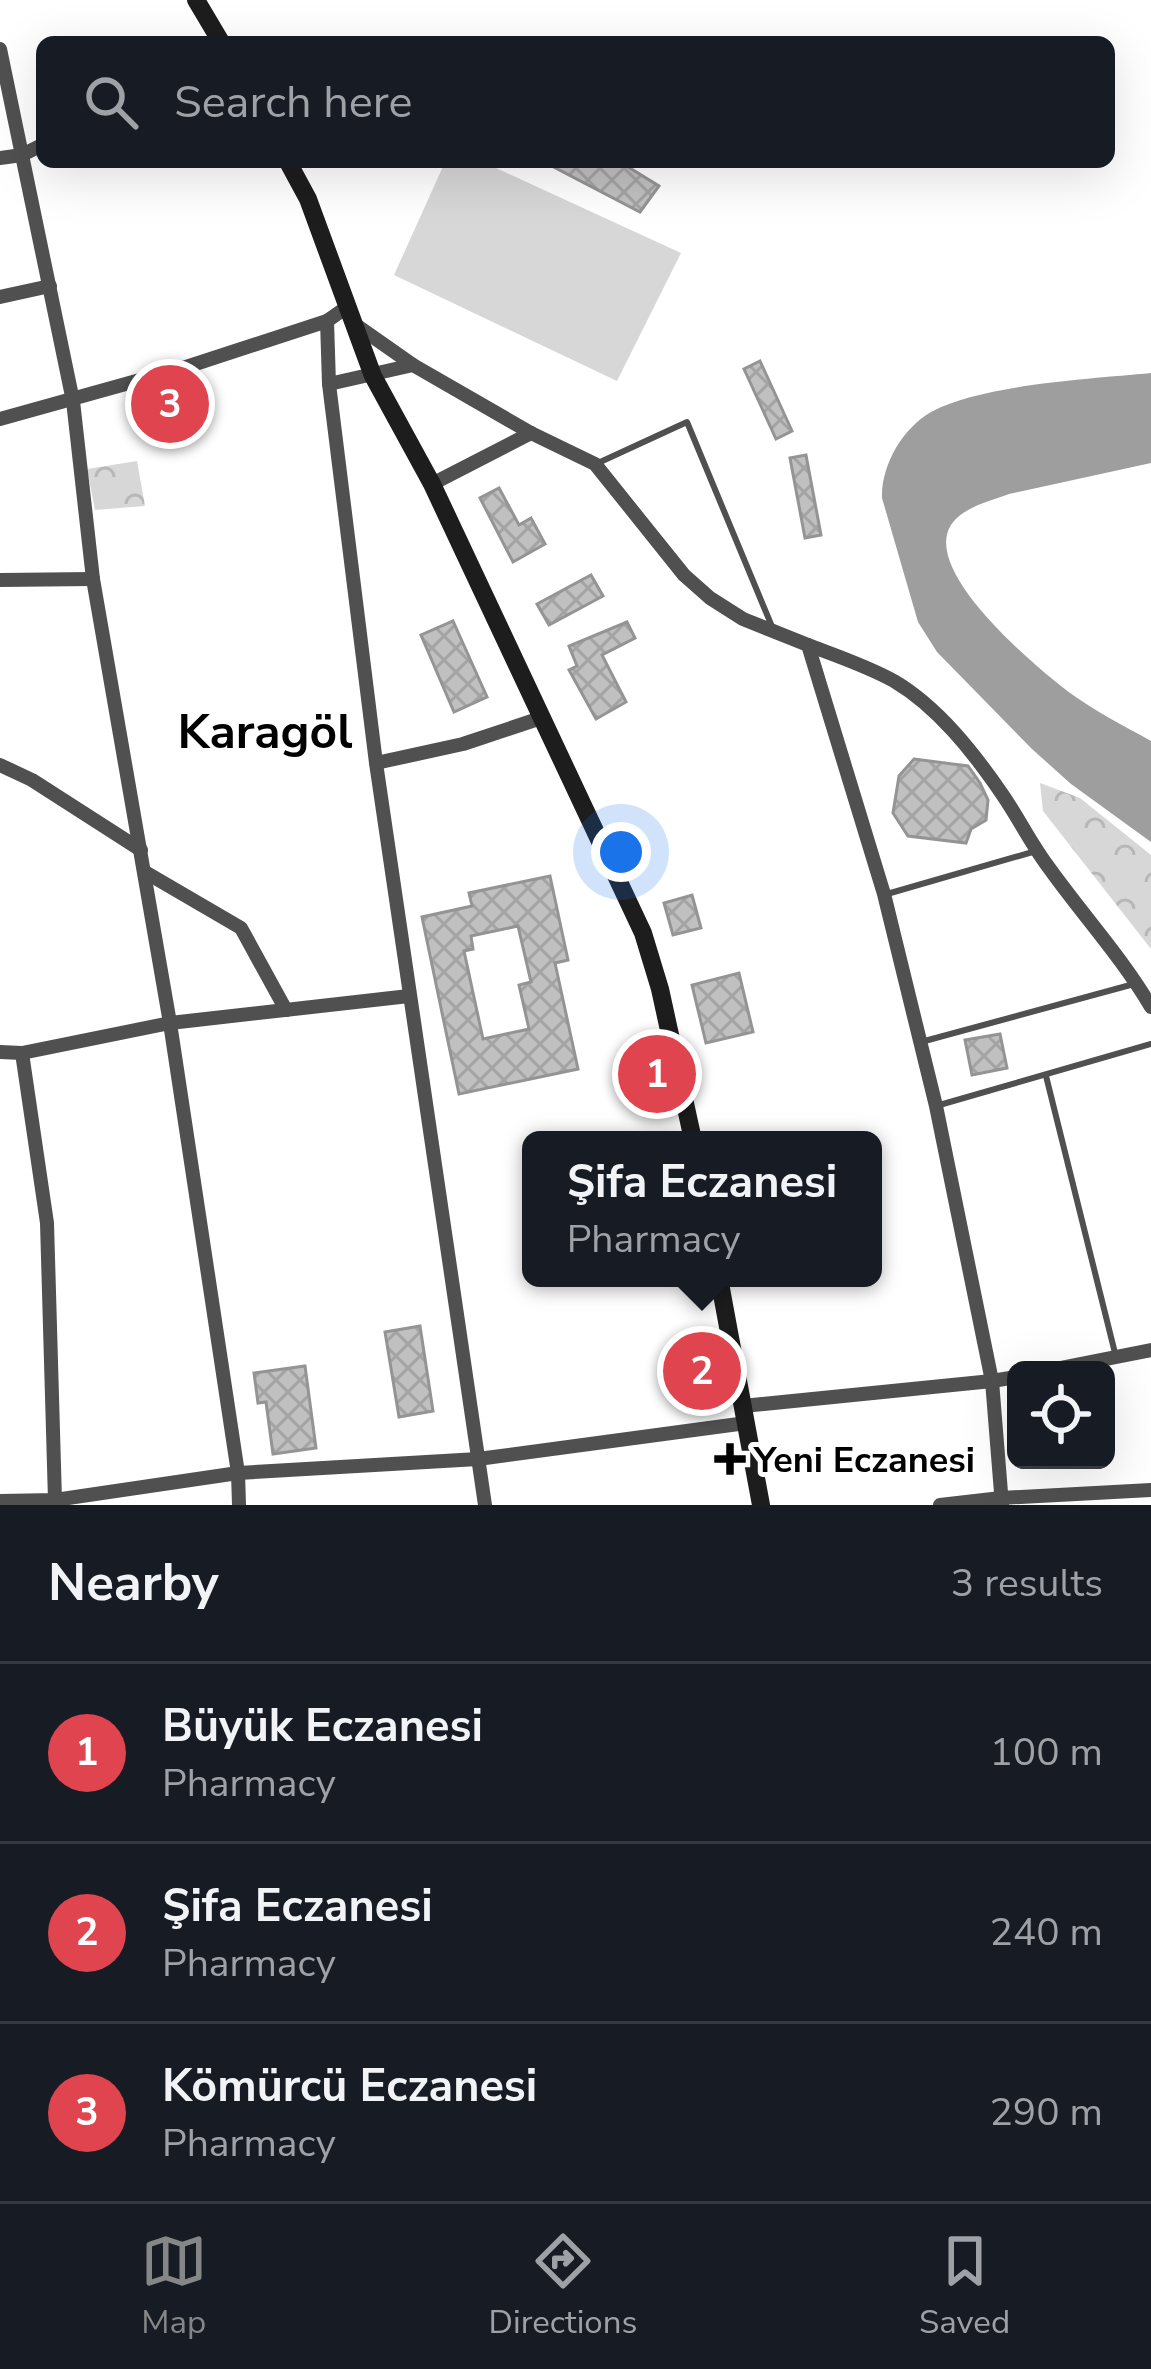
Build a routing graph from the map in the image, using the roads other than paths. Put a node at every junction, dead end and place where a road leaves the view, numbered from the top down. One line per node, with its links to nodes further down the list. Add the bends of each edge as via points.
1 (196, 0): 2 (main road)
2 (217, 36)
3 (0, 49): 5 (street)
4 (36, 148): 5 (street)
5 (22, 155): 6 (street); 8 (street)
6 (0, 158)
7 (291, 168): 10 (main road)
8 (50, 286): 9 (street); 15 (street)
9 (0, 297)
10 (351, 316): 11 (street); 12 (street); 13 (main road)
11 (327, 321): 14 (street); 15 (street)
12 (413, 365): 13 (street); 17 (street)
13 (373, 376): 14 (street); 19 (main road)
14 (329, 384): 25 (street)
15 (73, 400): 16 (street); 20 (street)
16 (0, 419)
17 (531, 433): 18 (street); 19 (street)
18 (595, 464): 22 (street, via 684,575); 22 (lane, via 687,422)
19 (432, 484): 24 (main road)
20 (93, 579): 21 (street); 27 (street)
21 (0, 580)
22 (775, 634): 23 (street)
23 (808, 645): 28 (street, via 871,669 926,705 979,762); 30 (street)
24 (541, 718): 25 (street); 42 (main road, via 643,933)
25 (376, 763): 32 (street)
26 (0, 765): 27 (street)
27 (141, 850): 29 (street)
28 (1036, 850): 30 (lane); 31 (street)
29 (145, 872): 34 (street, via 241,928); 35 (street)
30 (884, 895): 36 (street)
31 (1137, 983): 33 (street); 36 (lane)
32 (409, 996): 34 (street); 50 (street)
33 (1151, 1007)
34 (286, 1010): 35 (street)
35 (170, 1023): 39 (street); 51 (street)
36 (921, 1042): 41 (street)
37 (1151, 1044): 40 (lane)
38 (0, 1052): 39 (street)
39 (22, 1053): 53 (street, via 46,1222)
40 (1046, 1076): 41 (lane); 45 (lane)
41 (936, 1106): 48 (street)
42 (690, 1131)
43 (720, 1287): 49 (main road)
44 (1151, 1350): 45 (street)
45 (1116, 1357): 46 (street)
46 (1096, 1361)
47 (1007, 1379): 48 (street)
48 (992, 1382): 49 (street); 55 (street)
49 (744, 1414): 50 (street); 58 (main road)
50 (478, 1459): 51 (street); 57 (street)
51 (238, 1473): 53 (street); 56 (street)
52 (1151, 1490): 55 (street)
53 (55, 1500): 54 (street)
54 (0, 1501)
55 (1001, 1502): 59 (street)
56 (239, 1505)
57 (485, 1505)
58 (761, 1505)
59 (940, 1505)

